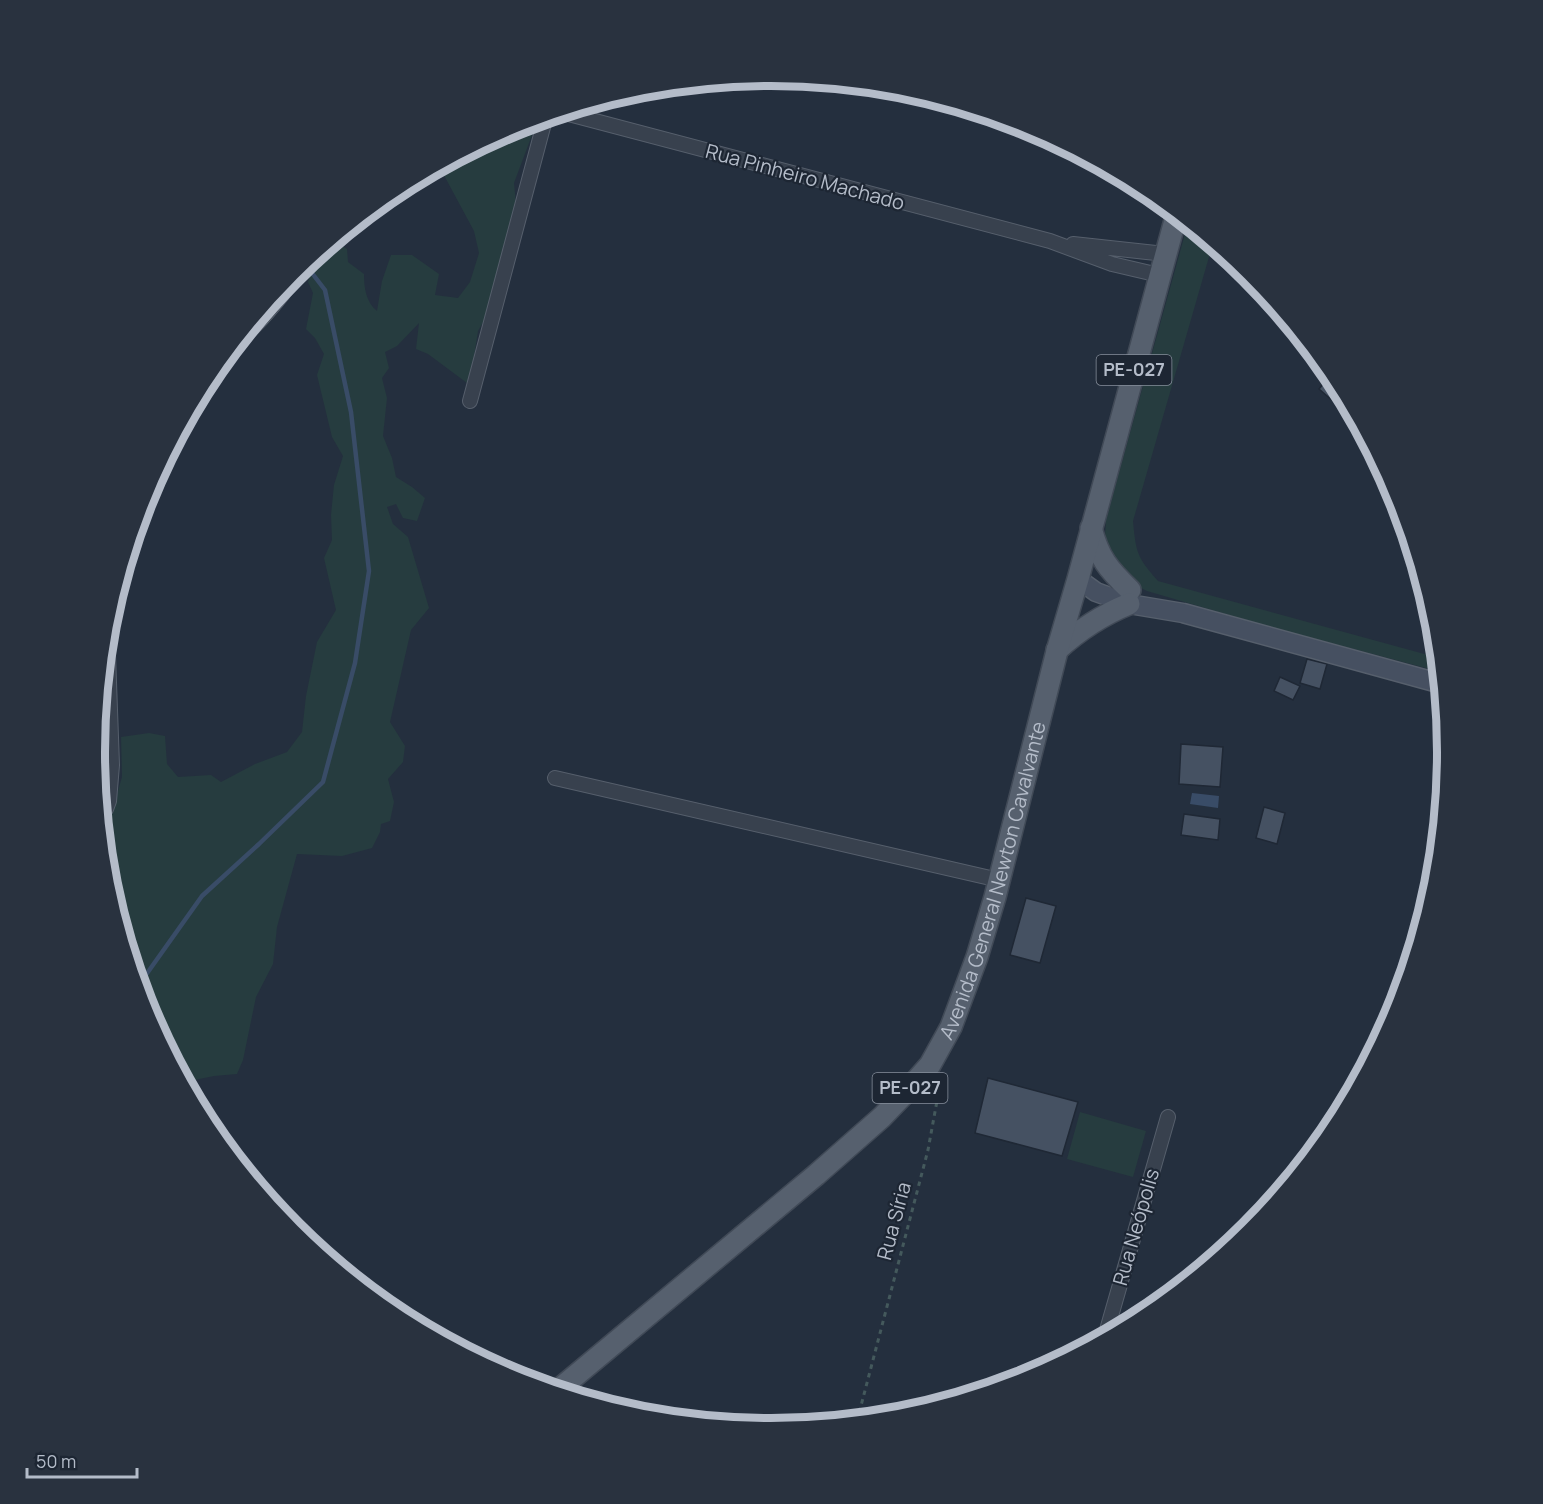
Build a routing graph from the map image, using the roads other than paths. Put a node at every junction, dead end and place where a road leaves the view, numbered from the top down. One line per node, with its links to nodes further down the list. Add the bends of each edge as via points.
1 (575, 116): 4 (street, Rua Pinheiro Machado)
2 (543, 126): 7 (street)
3 (1175, 221): 5 (main road, Avenida General Newton Cavalvante / PE-027)
4 (1050, 241): 5 (street); 6 (street, via 1112,264)
5 (1165, 254): 6 (main road, Avenida General Newton Cavalvante / PE-027)
6 (1160, 275): 8 (main road, Avenida General Newton Cavalvante / PE-027)
7 (470, 401)
8 (1091, 527): 9 (main road, Avenida General Newton Cavalvante / PE-027); 10 (main road, via 1100,555)
9 (1078, 579): 10 (main road, via 1096,592); 11 (main road, Avenida General Newton Cavalvante / PE-027)
10 (1130, 597): 11 (main road); 13 (main road)
11 (1057, 651): 16 (main road, Avenida General Newton Cavalvante / PE-027)
12 (109, 682): 15 (street, via 112,765)
13 (1434, 682)
14 (555, 778): 16 (street)
15 (107, 806)
16 (999, 880): 19 (main road, Avenida General Newton Cavalvante / PE-027, via 951,1027 930,1065 909,1090 816,1175)
17 (1168, 1117): 18 (street, Rua Neópolis)
18 (1108, 1327)
19 (564, 1385)

